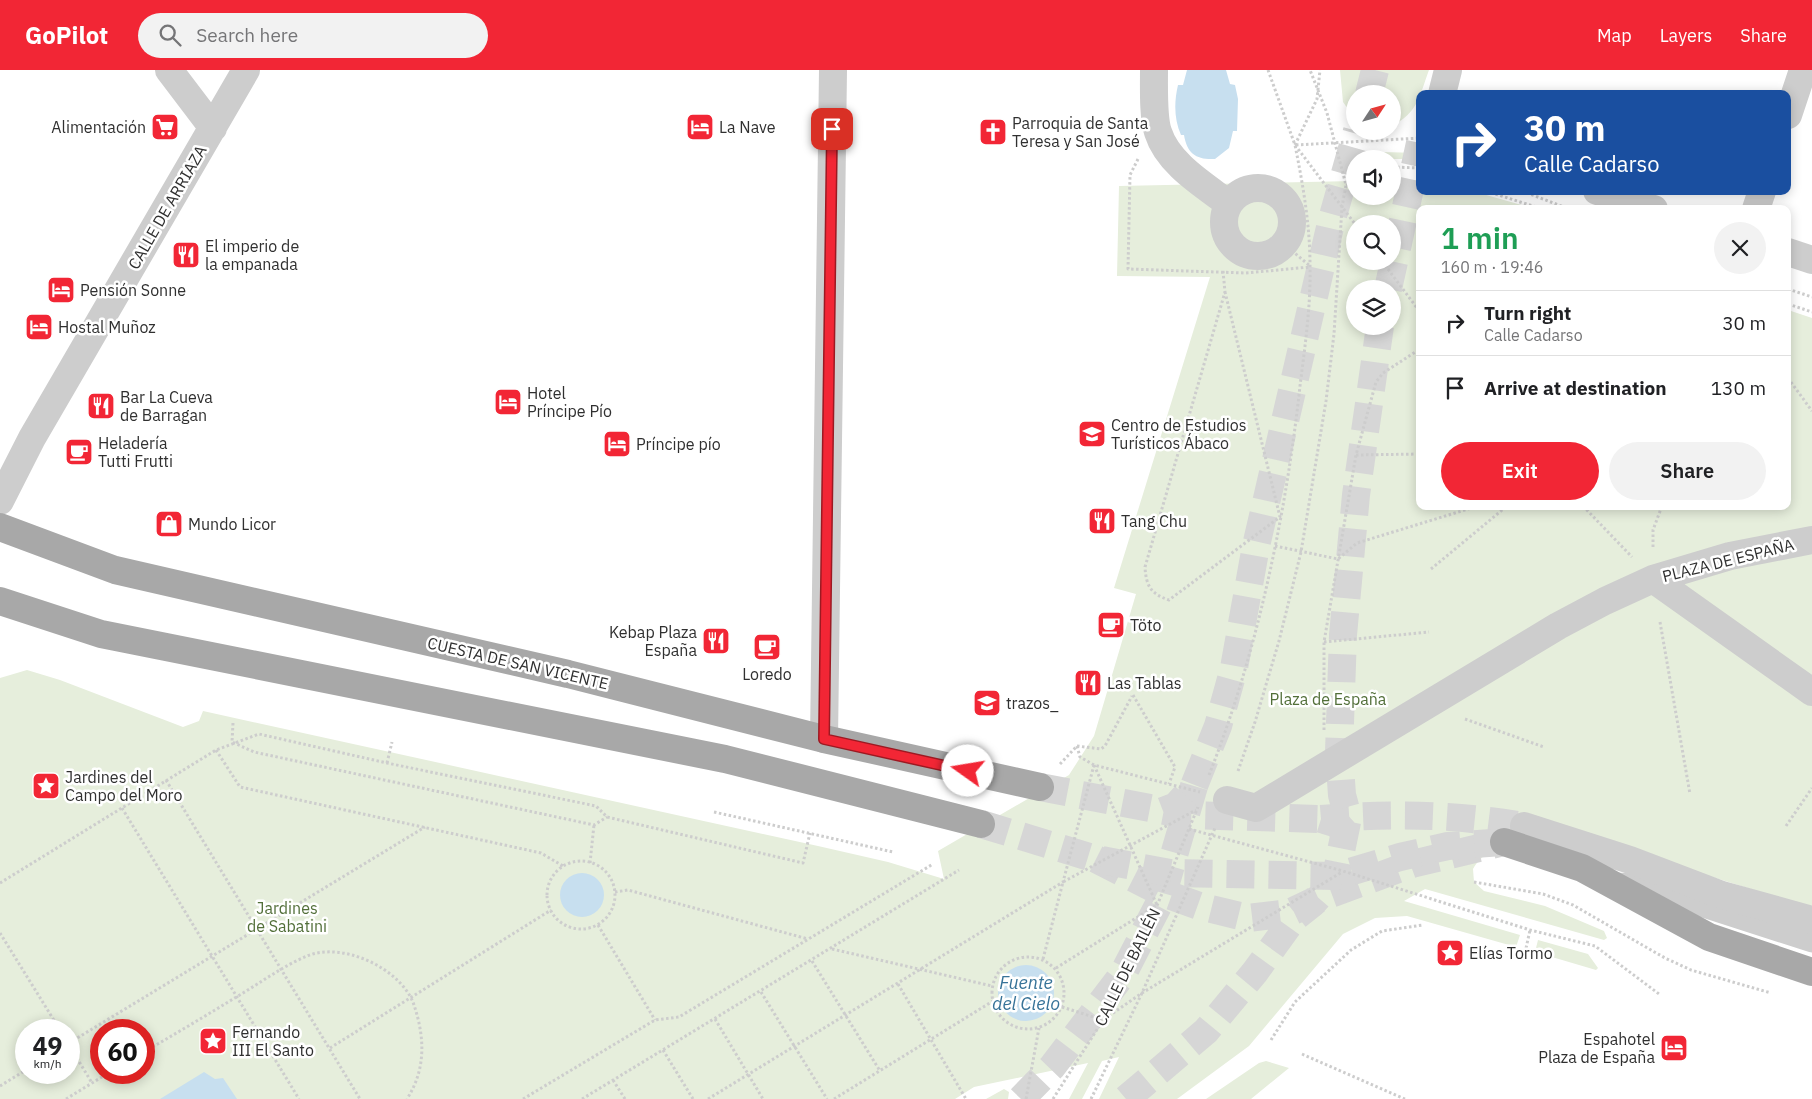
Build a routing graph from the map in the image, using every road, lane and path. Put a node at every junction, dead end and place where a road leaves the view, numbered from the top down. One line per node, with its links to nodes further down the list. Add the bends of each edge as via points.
1 (169, 70): 14 (street)
2 (246, 70): 14 (street, CALLE DE ARRIAZA)
3 (833, 70): 66 (street)
4 (1154, 70): 13 (street)
5 (1268, 70): 17 (path)
6 (1310, 70): 10 (path)
7 (1320, 70): 10 (path)
8 (1448, 70): 11 (street)
9 (1803, 70): 12 (street)
10 (1318, 90): 16 (path); 17 (path, via 1317,99)
11 (1443, 90)
12 (1791, 106)
13 (1156, 117): 24 (street, via 1158,132 1171,155 1188,173); 35 (path, via 1130,175 1128,268)
14 (213, 128): 47 (street, CALLE DE ARRIAZA, via 32,438)
15 (1416, 138): 16 (path)
16 (1336, 142): 17 (path); 20 (path)
17 (1295, 145): 28 (path); 33 (path, via 1305,197)
18 (1401, 167): 19 (path)
19 (1416, 168)
20 (1346, 185): 28 (path)
21 (1498, 195): 25 (path)
22 (1532, 195): 26 (path)
23 (1610, 195): 27 (street)
24 (1229, 204): 30 (street, via 1224,215 1226,236 1240,252 1262,256 1272,254); 30 (street, via 1237,194 1259,187 1271,189 1281,196 1289,205 1292,217 1292,228)
25 (1530, 205)
26 (1559, 205)
27 (1641, 205)
28 (1342, 207): 29 (path); 56 (path, via 1333,343)
29 (1348, 215)
30 (1284, 244): 33 (path)
31 (1791, 253): 32 (street)
32 (1812, 260)
33 (1310, 267): 35 (path, via 1254,273); 52 (path, via 1297,417)
34 (1389, 270): 40 (path)
35 (1223, 271): 37 (path)
36 (1791, 290): 38 (path)
37 (1225, 292): 52 (path); 52 (path, via 1145,567 1146,582 1155,595 1169,600)
38 (1812, 297)
39 (1791, 305): 41 (path)
40 (1416, 307)
41 (1812, 312)
42 (1416, 352): 46 (path, via 1383,373 1376,382)
43 (1791, 382): 44 (path)
44 (1812, 412)
45 (1416, 454): 46 (path)
46 (1356, 455): 57 (path)
47 (0, 501)
48 (1465, 510): 57 (path, via 1357,543)
49 (1502, 510): 58 (path)
50 (1587, 510): 59 (path)
51 (1660, 510): 59 (path, via 1653,530)
52 (1280, 517): 55 (path)
53 (0, 527): 66 (main road, CUESTA DE SAN VICENTE, via 115,570 568,674)
54 (1812, 540): 59 (street, PLAZA DE ESPAÑA, via 1740,554)
55 (1274, 546): 56 (path); 74 (path, via 1236,698)
56 (1301, 552): 57 (path); 78 (path, via 1255,722)
57 (1338, 560): 62 (path)
58 (1430, 569)
59 (1653, 579): 63 (street); 64 (street, PLAZA DE ESPAÑA, via 1558,626); 79 (path)
60 (0, 602): 84 (main road, via 101,634 725,758)
61 (1429, 632): 62 (path)
62 (1324, 642): 73 (path)
63 (1812, 692)
64 (1426, 705): 69 (path); 73 (street, PLAZA DE ESPAÑA)
65 (233, 723): 67 (path)
66 (824, 739): 76 (main road, CUESTA DE SAN VICENTE)
67 (232, 742): 70 (path); 71 (path, via 259,734); 85 (path, via 254,752)
68 (392, 742): 71 (path)
69 (1544, 747)
70 (216, 750): 75 (path); 87 (path, via 240,787)
71 (387, 763): 83 (path, via 596,806)
72 (1094, 765): 72 (path, via 1169,784 1175,767 1133,695 1105,746 1101,749 1077,746 1080,757); 92 (path); 100 (path)
73 (1324, 767): 78 (street, PLAZA DE ESPAÑA, via 1256,808)
74 (1208, 778)
75 (166, 780): 80 (path); 110 (path)
76 (1040, 787)
77 (1812, 788): 86 (path)
78 (1216, 793): 81 (path); 91 (path)
79 (1690, 794)
80 (122, 808): 99 (path); 117 (path)
81 (1196, 810): 88 (path); 92 (path)
82 (714, 812): 89 (path)
83 (607, 818): 85 (path); 89 (path, via 803,863)
84 (981, 824)
85 (594, 825): 94 (path)
86 (1786, 826)
87 (425, 827): 96 (path, via 541,853); 110 (path)
88 (1189, 829): 91 (path); 104 (path, CALLE DE BAILÉN)
89 (810, 834): 93 (path)
90 (1514, 834): 102 (main road); 107 (street, via 1630,860 1722,895)
91 (1212, 835): 98 (path); 127 (path)
92 (1130, 845): 100 (path); 104 (path)
93 (893, 852)
94 (590, 863): 96 (path, via 581,861); 103 (path, via 608,874)
95 (933, 864): 113 (path)
96 (563, 866): 106 (path, via 548,891)
97 (959, 870): 115 (path)
98 (1343, 871): 111 (path); 127 (path)
99 (0, 882)
100 (1064, 882): 118 (path); 122 (path)
101 (1474, 882): 105 (path, via 1543,894)
102 (1608, 882): 114 (lane, via 1639,884 1664,891 1694,905); 123 (main road, via 1703,934)
103 (616, 892): 108 (path, via 612,912); 113 (path, via 628,890)
104 (1157, 905): 120 (path); 137 (path, CALLE DE BAILÉN)
105 (1573, 905)
106 (551, 910): 108 (path, via 562,922 576,929); 130 (path)
107 (1812, 920)
108 (598, 925): 136 (path)
109 (1423, 925): 141 (path, via 1382,931 1351,950 1295,1002)
110 (258, 930): 117 (path); 121 (path)
111 (1530, 930): 116 (path); 128 (path, via 1595,946)
112 (0, 934): 134 (path)
113 (808, 939): 136 (path, via 679,1017)
114 (1812, 942)
115 (832, 949): 119 (path); 122 (path)
116 (1524, 953)
117 (213, 958): 129 (path); 139 (path)
118 (1043, 960): 120 (path); 125 (path, via 1023,956 1011,961 1001,968)
119 (812, 961): 126 (path); 133 (path)
120 (1056, 968): 132 (path, via 1064,989)
121 (282, 970): 129 (path); 130 (path, via 308,955 341,952 372,962 395,976); 144 (path)
122 (920, 970): 124 (path); 125 (path)
123 (1812, 972)
124 (898, 984): 133 (path); 140 (path)
125 (992, 986): 131 (path)
126 (761, 992): 135 (path); 143 (path)
127 (1142, 993): 137 (path); 170 (path)
128 (1659, 994)
129 (236, 997): 142 (path); 156 (path)
130 (412, 997): 144 (path); 158 (path, via 422,1026 423,1057 415,1086)
131 (993, 1001): 138 (path, via 999,1016 1009,1025 1020,1030); 140 (path)
132 (1062, 1007): 137 (path); 138 (path)
133 (846, 1016): 143 (path); 148 (path)
134 (53, 1019)
135 (715, 1019): 145 (path); 149 (path)
136 (655, 1020): 159 (path)
137 (1104, 1020): 169 (path, CALLE DE BAILÉN)
138 (1039, 1028): 168 (path)
139 (80, 1037)
140 (931, 1040): 148 (path); 167 (path)
141 (1271, 1040)
142 (155, 1045)
143 (794, 1047): 149 (path); 165 (path)
144 (330, 1048): 157 (path)
145 (663, 1050): 152 (path); 162 (path)
146 (1302, 1054): 171 (path)
147 (80, 1063): 151 (path)
148 (880, 1071): 166 (path)
149 (749, 1075): 163 (path); 164 (path)
150 (15, 1077): 154 (path)
151 (90, 1080)
152 (613, 1080): 160 (path); 161 (path)
153 (90, 1084): 155 (path)
154 (0, 1086)
155 (66, 1099)
156 (298, 1099)
157 (360, 1099)
158 (407, 1099)
159 (523, 1099)
160 (582, 1099)
161 (625, 1099)
162 (693, 1099)
163 (708, 1099)
164 (763, 1099)
165 (827, 1099)
166 (834, 1099)
167 (966, 1099)
168 (1026, 1099)
169 (1053, 1099)
170 (1091, 1099)
171 (1406, 1099)

